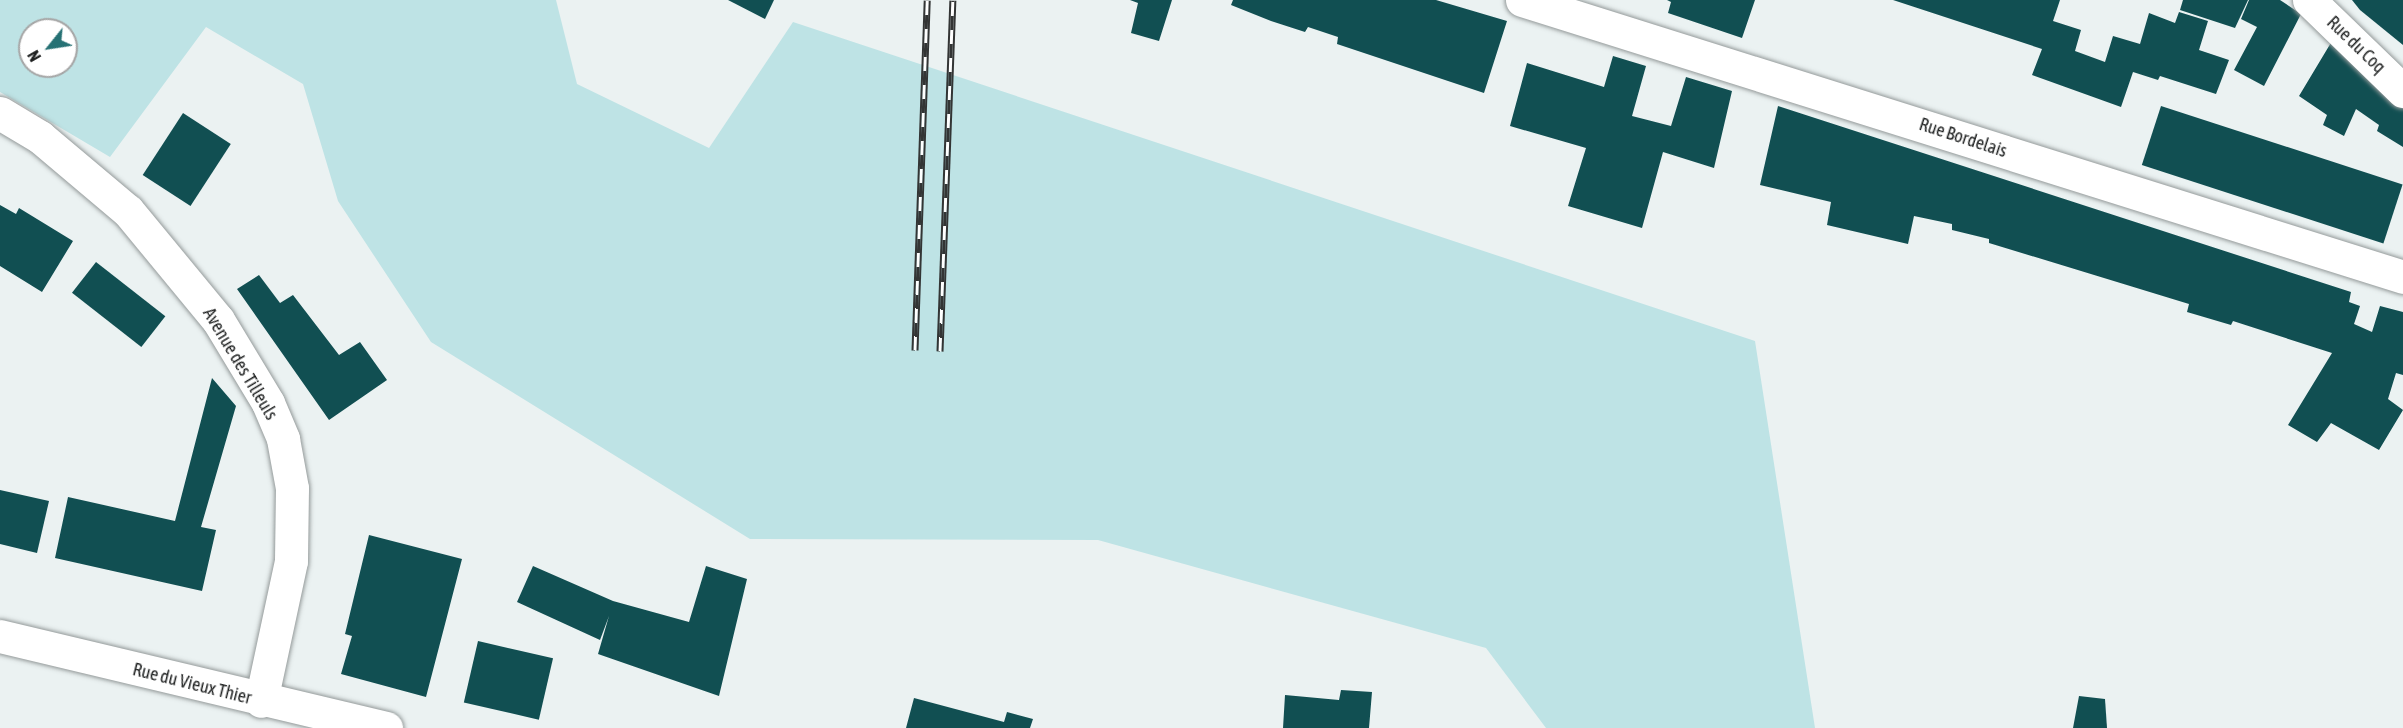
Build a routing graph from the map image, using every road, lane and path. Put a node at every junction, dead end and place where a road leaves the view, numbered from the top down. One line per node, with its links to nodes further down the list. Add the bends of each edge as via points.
1 (1522, 0): 5 (street, Rue Bordelais)
2 (2309, 0): 3 (street, Rue du Coq)
3 (2403, 91)
4 (0, 113): 7 (street, Avenue des Tilleuls, via 40,137 128,211 218,320 268,403 283,439 292,488 291,561)
5 (2403, 277)
6 (0, 636): 7 (street, Rue du Vieux Thier)
7 (261, 701): 8 (street, Rue du Vieux Thier)
8 (386, 728)

